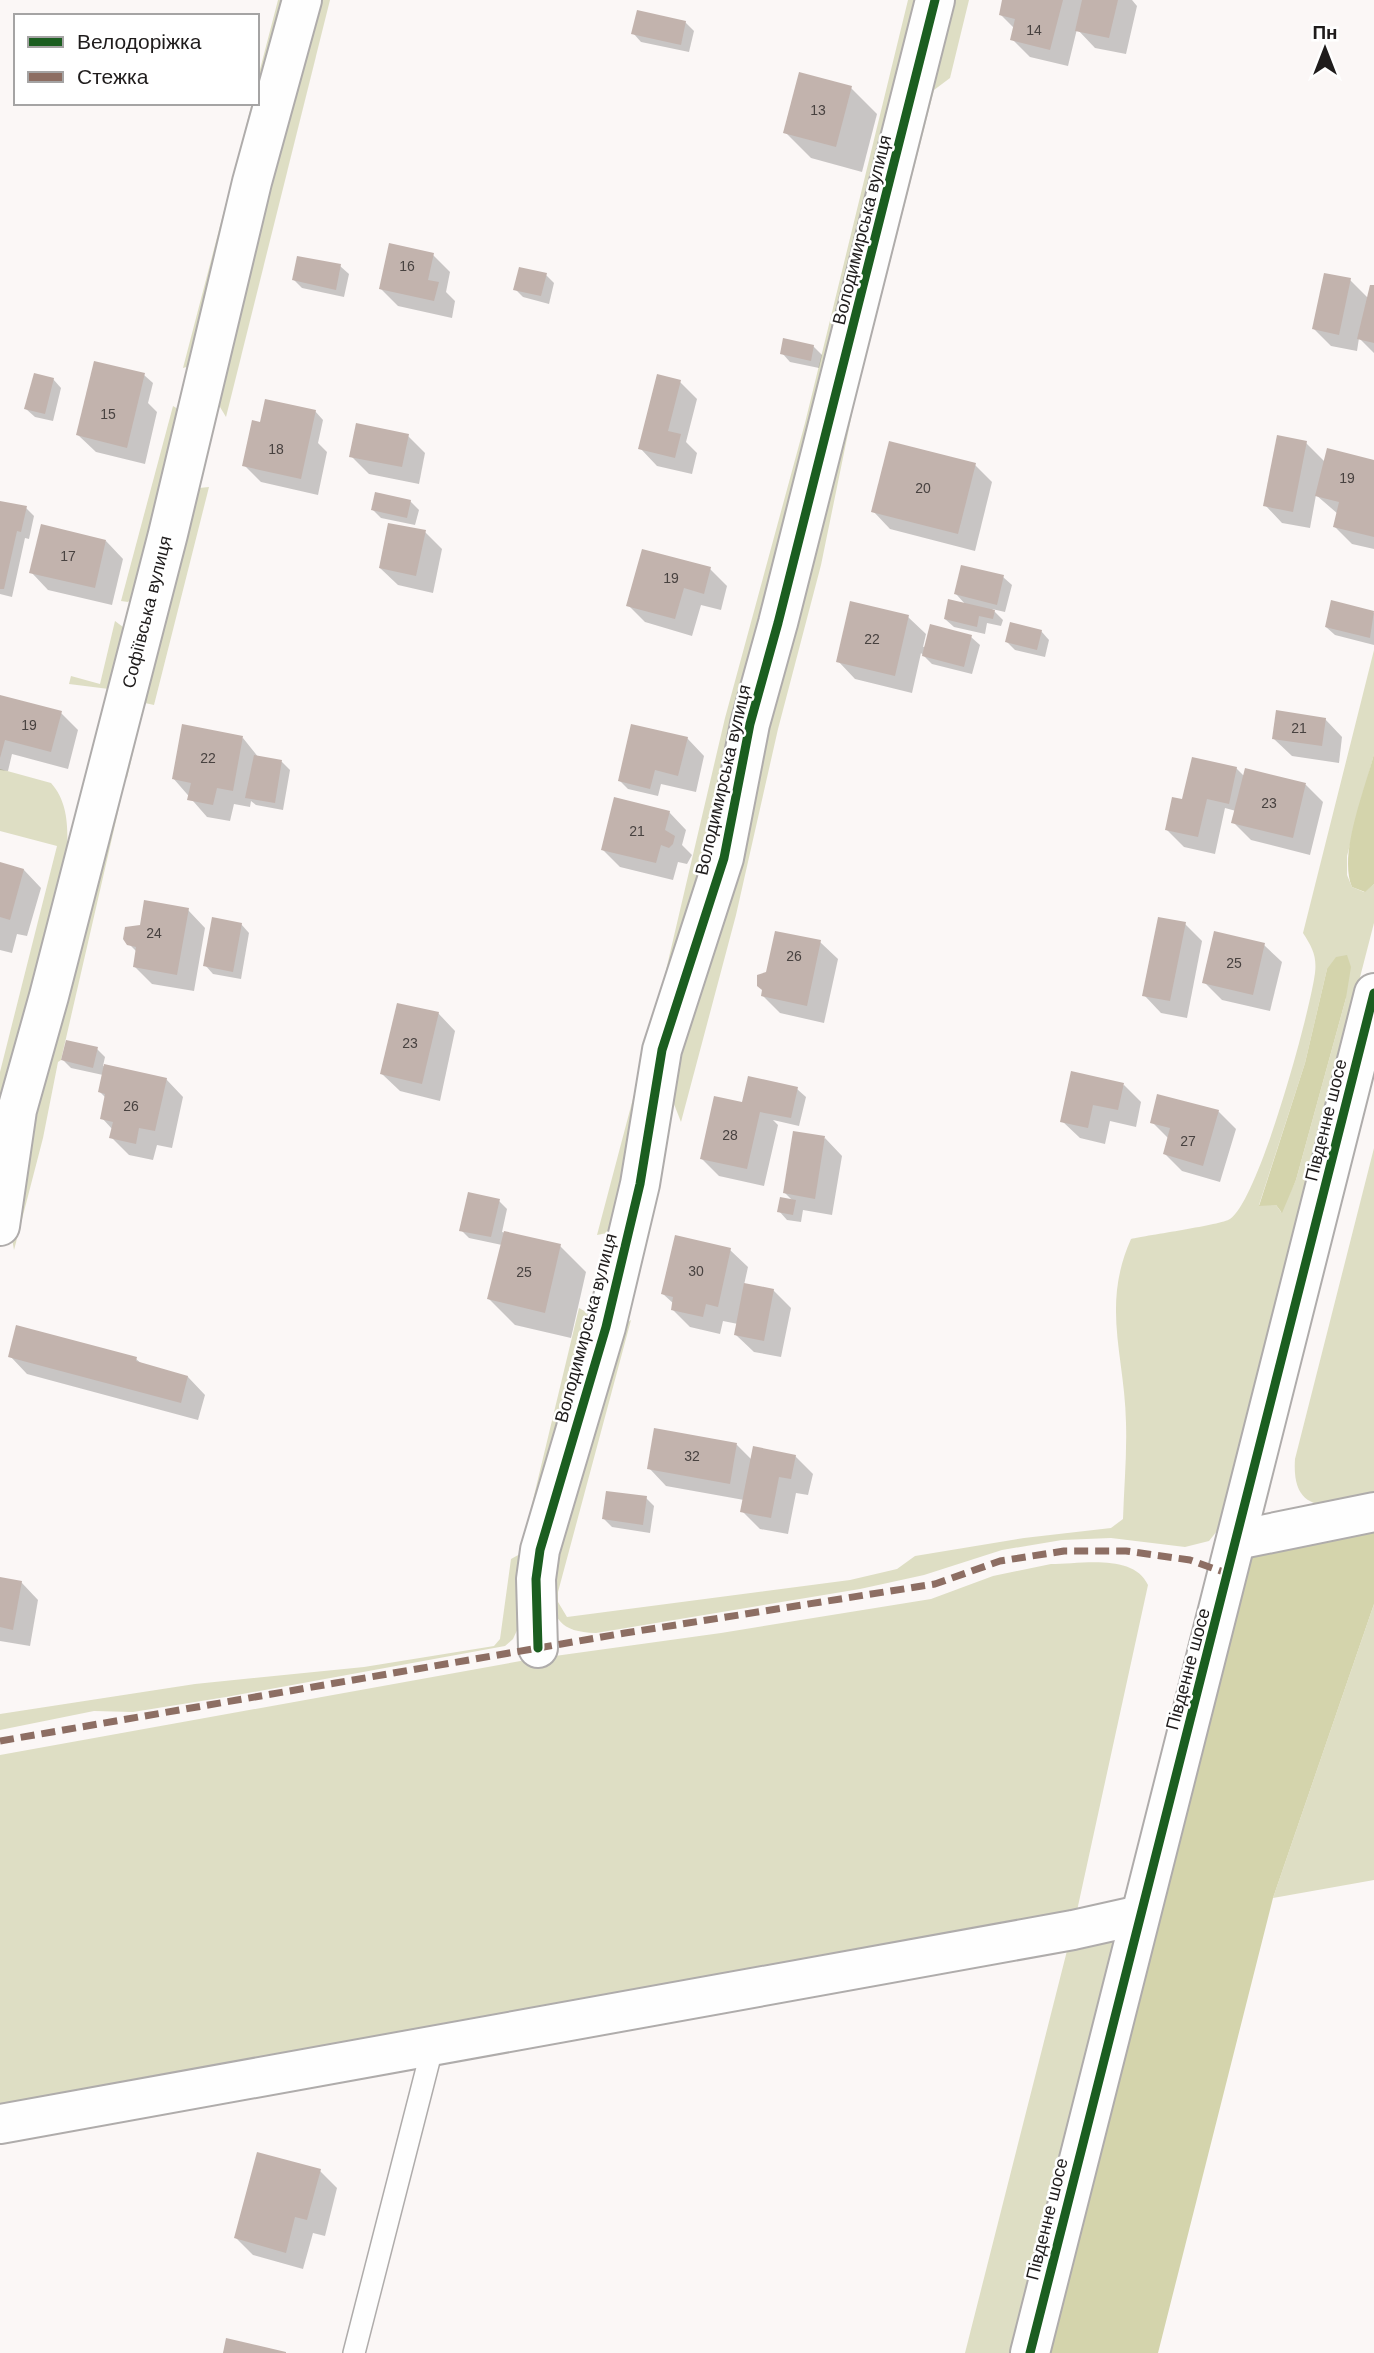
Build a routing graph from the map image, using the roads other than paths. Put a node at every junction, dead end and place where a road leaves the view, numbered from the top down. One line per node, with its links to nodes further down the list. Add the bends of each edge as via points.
1 (302, 0): 4 (street, Софіївська вулиця, via 17,1110)
2 (935, 0): 7 (street, Володимирська вулиця, via 750,724 724,858 662,1050 640,1184 606,1327 540,1550)
3 (1374, 993): 6 (street, Південне шосе)
4 (0, 1226)
5 (1374, 1512): 6 (street)
6 (1237, 1540): 8 (street, Південне шосе)
7 (538, 1648)
8 (1140, 1915): 9 (street); 12 (street, Південне шосе)
9 (433, 2045): 10 (street); 11 (lane)
10 (0, 2124)
11 (354, 2353)
12 (1030, 2353)

